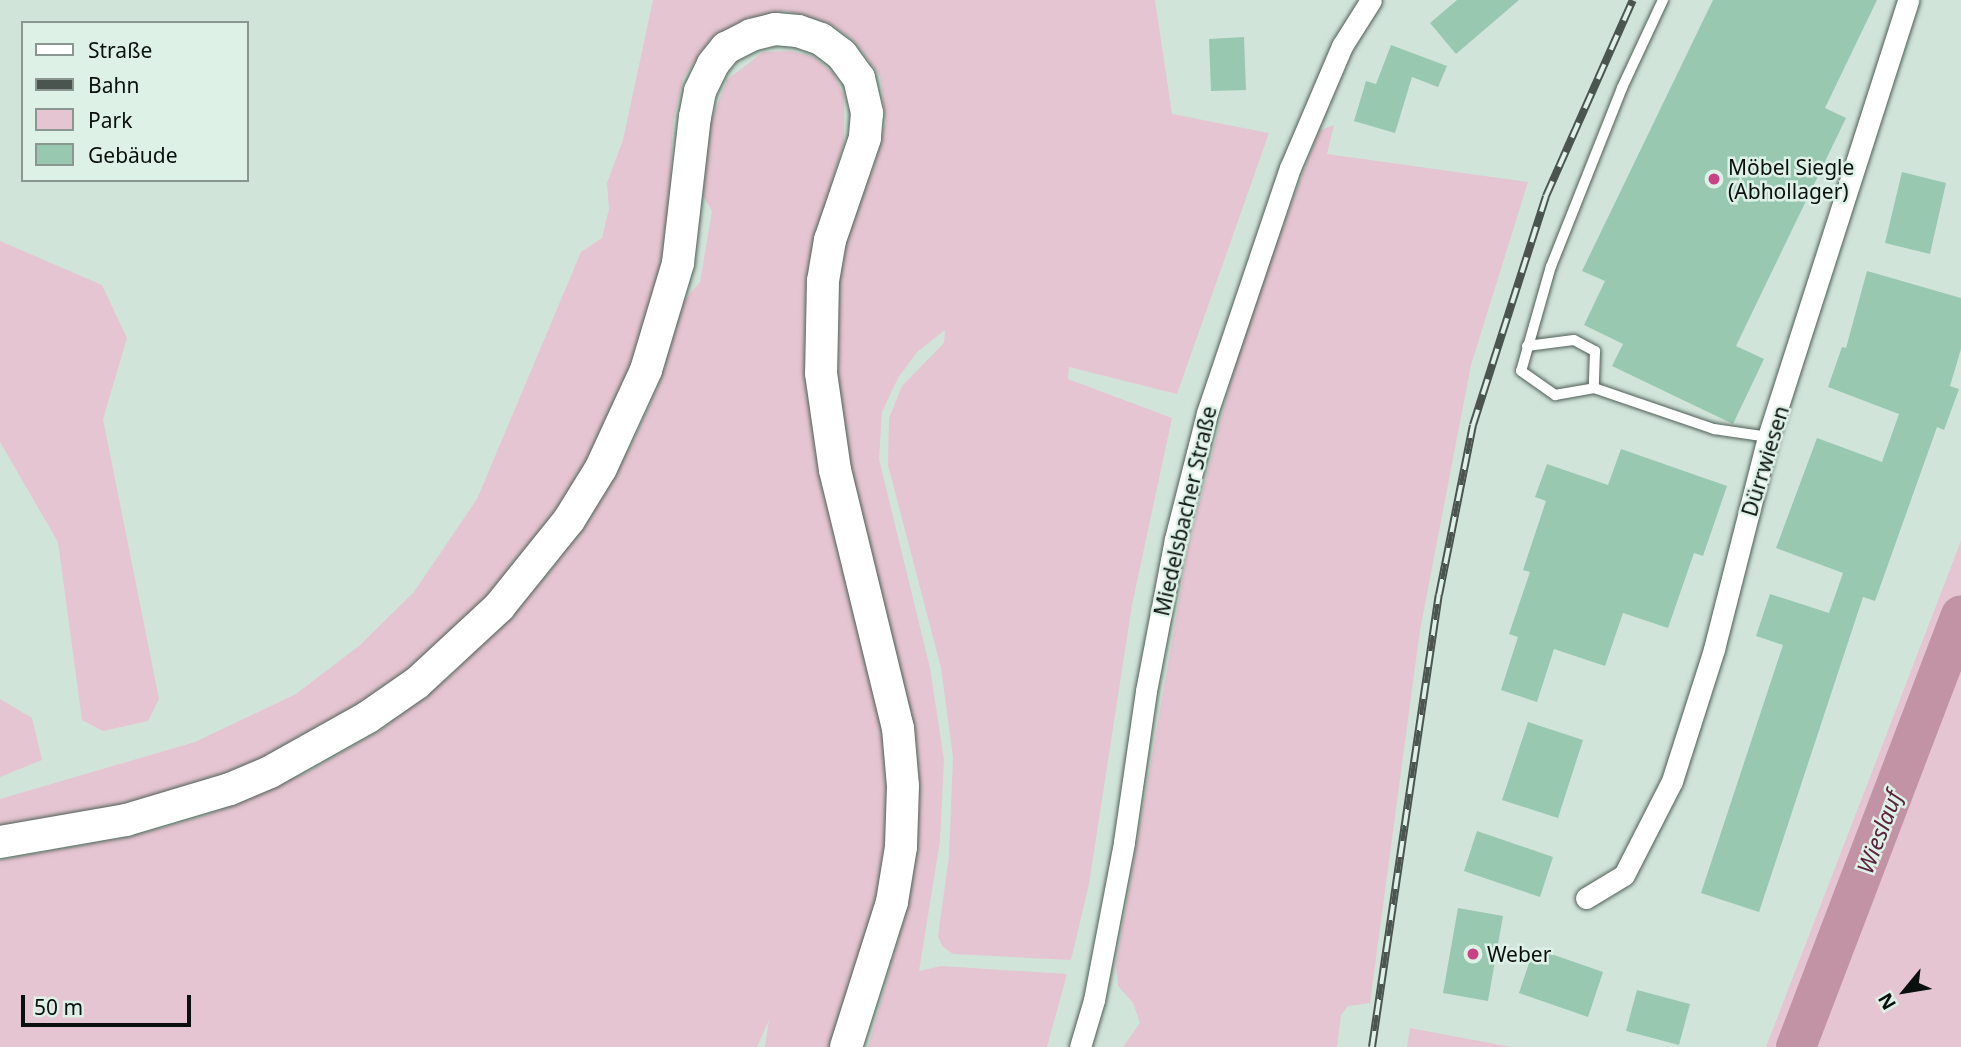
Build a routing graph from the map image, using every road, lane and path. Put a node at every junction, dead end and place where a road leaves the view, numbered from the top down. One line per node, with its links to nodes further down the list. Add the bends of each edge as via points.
1 (1371, 0): 10 (street, Miedelsbacher Straße, via 1342,46 1290,168 1207,413 1175,539 1124,842 1094,1000)
2 (1663, 0): 4 (lane, via 1622,88 1551,266)
3 (1908, 0): 6 (street, Dürrwiesen)
4 (1527, 346): 5 (lane, via 1521,371 1555,395); 5 (lane, via 1574,340 1595,352)
5 (1594, 388): 6 (lane, via 1714,429)
6 (1768, 437): 8 (street, Dürrwiesen, via 1714,649 1672,781 1624,875)
7 (0, 842): 9 (main road, via 126,820 270,772 368,717 417,683 499,607 575,510 623,426 646,370 678,263 695,117 700,91 713,64 726,48 751,35 775,29 798,31 821,39 842,55 859,78 867,113 866,138 830,240 823,281 821,373 837,484 898,728 903,786 901,847 892,902)
8 (1586, 898)
9 (846, 1047)
10 (1080, 1047)

